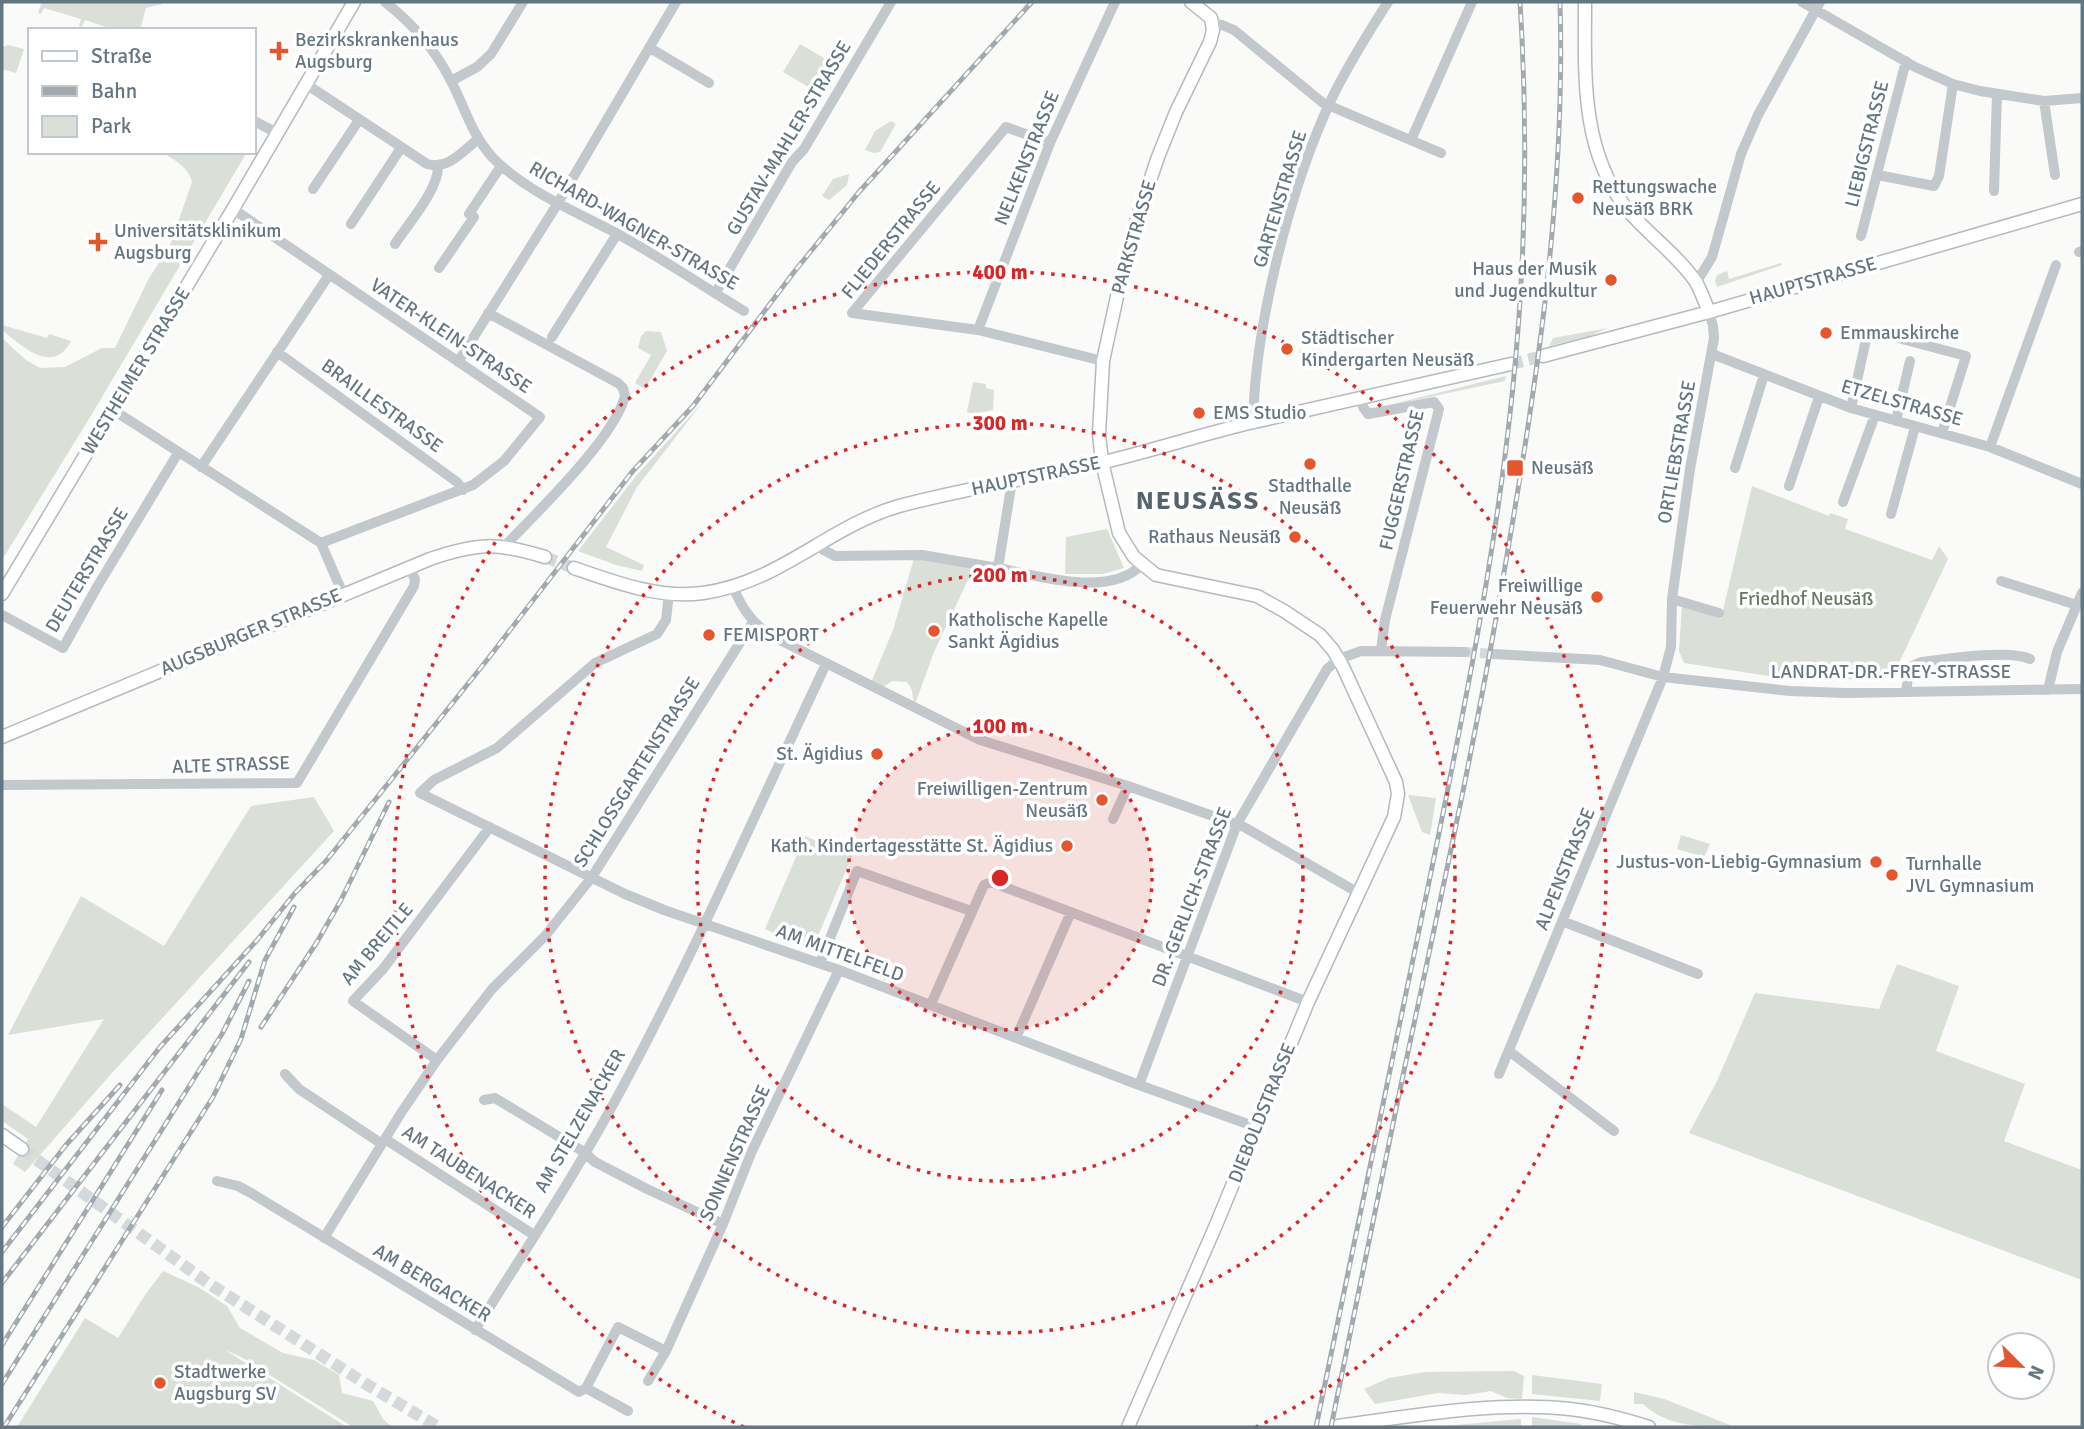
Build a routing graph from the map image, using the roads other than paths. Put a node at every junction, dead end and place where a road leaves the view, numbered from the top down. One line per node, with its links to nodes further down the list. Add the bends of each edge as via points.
1 (354, 2): 18 (street, WESTHEIMER STRASSE)
2 (385, 2): 16 (street, RICHARD-WAGNER-STRASSE, via 424,39)
3 (523, 2): 16 (street, via 491,54)
4 (676, 2): 14 (street)
5 (891, 2): 49 (street, GUSTAV-MAHLER-STRASSE)
6 (1115, 2): 29 (street, NELKENSTRASSE)
7 (1191, 2): 13 (street, via 1207,13)
8 (1388, 2): 23 (street, GARTENSTRASSE)
9 (1472, 2): 28 (street)
10 (1585, 2): 48 (street, via 1587,110 1596,151 1625,206)
11 (1802, 2): 12 (street)
12 (1817, 5): 15 (street); 48 (street, via 1741,154 1712,257)
13 (1213, 24): 23 (street, via 1234,30); 58 (street, PARKSTRASSE, via 1210,42 1176,112 1136,222)
14 (650, 48): 17 (street); 38 (street)
15 (1906, 61): 19 (street); 34 (street, LIEBIGSTRASSE)
16 (451, 81): 27 (street, RICHARD-WAGNER-STRASSE)
17 (709, 83)
18 (306, 84): 24 (street); 26 (street, WESTHEIMER STRASSE)
19 (1952, 84): 20 (street); 34 (street, via 1940,176 1934,186)
20 (1997, 94): 22 (street); 37 (street)
21 (2082, 99): 22 (street)
22 (2044, 100): 35 (street)
23 (1328, 106): 28 (street); 69 (street, GARTENSTRASSE, via 1278,260 1261,344)
24 (359, 120): 30 (street); 36 (street)
25 (256, 122): 26 (street)
26 (277, 133): 40 (street, WESTHEIMER STRASSE)
27 (477, 139): 32 (street); 33 (street, RICHARD-WAGNER-STRASSE)
28 (1411, 140): 31 (street)
29 (1050, 144): 53 (street, NELKENSTRASSE); 53 (street, FLIEDERSTRASSE, via 1006,127 852,313)
30 (401, 148): 32 (street); 41 (street)
31 (1441, 153)
32 (438, 166): 44 (street, via 434,186)
33 (501, 166): 38 (street, RICHARD-WAGNER-STRASSE); 46 (street)
34 (1878, 175): 43 (street, LIEBIGSTRASSE)
35 (2055, 175)
36 (313, 189)
37 (1994, 191)
38 (558, 203): 42 (street, RICHARD-WAGNER-STRASSE); 52 (street)
39 (2082, 204): 51 (street, HAUPTSTRASSE)
40 (233, 209): 47 (street, VATER-KLEIN-STRASSE); 66 (street, WESTHEIMER STRASSE)
41 (351, 224)
42 (617, 234): 49 (street, RICHARD-WAGNER-STRASSE); 54 (street)
43 (1861, 236)
44 (395, 244)
45 (2056, 265): 72 (street)
46 (439, 268)
47 (329, 275): 55 (street); 60 (street, VATER-KLEIN-STRASSE)
48 (1696, 283): 51 (street)
49 (716, 292): 50 (street, RICHARD-WAGNER-STRASSE)
50 (744, 311)
51 (1709, 312): 56 (street, ORTLIEBSTRASSE); 57 (street, HAUPTSTRASSE)
52 (488, 313): 60 (street); 83 (street, via 618,383 625,393 617,416 590,452)
53 (978, 330): 58 (street, FLIEDERSTRASSE)
54 (552, 337)
55 (278, 352): 75 (street); 80 (street, BRAILLESTRASSE)
56 (1712, 355): 62 (street, ETZELSTRASSE); 97 (street, ORTLIEBSTRASSE)
57 (1544, 356)
58 (1103, 361): 74 (street, PARKSTRASSE)
59 (1910, 361): 68 (street)
60 (458, 362): 80 (street, VATER-KLEIN-STRASSE, via 540,417 496,468)
61 (1511, 363): 64 (street, HAUPTSTRASSE)
62 (1764, 375): 63 (street, ETZELSTRASSE); 76 (street)
63 (1819, 397): 65 (street, ETZELSTRASSE); 79 (street)
64 (1362, 399): 69 (street, HAUPTSTRASSE); 102 (street, FUGGERSTRASSE, via 1368,414 1434,402 1439,409)
65 (1851, 408): 67 (street, ETZELSTRASSE); 71 (street, via 1871,331 1966,356)
66 (113, 410): 73 (street); 95 (street, WESTHEIMER STRASSE)
67 (1875, 415): 68 (street, ETZELSTRASSE); 81 (street)
68 (1896, 421): 70 (street, ETZELSTRASSE)
69 (1252, 423): 74 (street, HAUPTSTRASSE)
70 (1915, 427): 71 (street, ETZELSTRASSE); 82 (street)
71 (1942, 433): 72 (street, ETZELSTRASSE)
72 (1990, 447): 78 (street, ETZELSTRASSE)
73 (178, 453): 75 (street); 100 (street, DEUTERSTRASSE, via 63,648)
74 (1102, 462): 77 (street, HAUPTSTRASSE); 87 (street, PARKSTRASSE, via 1119,533)
75 (201, 467): 84 (street)
76 (1735, 468)
77 (1012, 481): 85 (street, HAUPTSTRASSE, via 881,512); 90 (street)
78 (2082, 484)
79 (1789, 486)
80 (463, 490): 84 (street, VATER-KLEIN-STRASSE)
81 (1843, 502)
82 (1891, 514)
83 (509, 541): 86 (street); 88 (street, AUGSBURGER STRASSE, via 464,548)
84 (321, 543): 96 (street)
85 (816, 546): 90 (street, via 835,556 922,555); 92 (street, HAUPTSTRASSE, via 770,573)
86 (545, 557)
87 (1141, 565): 90 (street, via 1123,579 1071,583); 105 (street, via 1164,578 1257,596 1310,628)
88 (410, 567): 96 (street, AUGSBURGER STRASSE); 113 (street, ALTE STRASSE, via 414,586 298,783)
89 (574, 568): 93 (street, HAUPTSTRASSE)
90 (998, 568)
91 (2001, 581): 98 (street)
92 (733, 586): 93 (street, HAUPTSTRASSE); 101 (street)
93 (669, 593): 117 (street, AM MITTELFELD, via 666,620 657,634 595,663 497,748 434,780 421,793)
94 (2082, 593): 98 (street)
95 (2, 594)
96 (343, 594): 112 (street, AUGSBURGER STRASSE)
97 (1672, 599): 99 (street); 108 (street, ORTLIEBSTRASSE, via 1671,647)
98 (2077, 605): 110 (street, via 2057,652)
99 (1719, 614)
100 (2, 615)
101 (753, 622): 107 (street); 118 (street, SCHLOSSGARTENSTRASSE)
102 (1381, 650): 103 (street); 105 (street)
103 (1465, 652)
104 (1493, 654): 108 (street, LANDRAT-DR.-FREY-STRASSE, via 1600,660)
105 (1339, 659): 116 (street, DR.-GERLICH-STRASSE, via 1321,677); 119 (street, DIEBOLDSTRASSE, via 1398,788 1394,817)
106 (2030, 659): 111 (street, via 1997,656 1920,662 1910,667)
107 (826, 664): 114 (street, via 980,740); 123 (street, AM STELZENACKER)
108 (1663, 677): 111 (street, LANDRAT-DR.-FREY-STRASSE, via 1790,691); 122 (street, ALPENSTRASSE)
109 (2082, 689): 110 (street, LANDRAT-DR.-FREY-STRASSE)
110 (2048, 690): 111 (street, LANDRAT-DR.-FREY-STRASSE)
111 (1906, 691)
112 (2, 737)
113 (2, 785)
114 (1128, 786): 115 (street); 116 (street)
115 (1113, 819)
116 (1237, 824): 119 (street); 124 (street, DR.-GERLICH-STRASSE)
117 (490, 827): 118 (street, AM MITTELFELD); 132 (street, AM BREITLE, via 383,969 353,1001)
118 (592, 877): 123 (street, AM MITTELFELD); 132 (street, SCHLOSSGARTENSTRASSE)
119 (1357, 892): 128 (street, DIEBOLDSTRASSE)
120 (971, 911): 121 (street, via 984,885 991,882); 125 (street, via 857,871); 129 (street)
121 (1072, 912): 124 (street); 130 (street)
122 (1562, 921): 127 (street); 131 (street, ALPENSTRASSE)
123 (704, 924): 125 (street, AM MITTELFELD); 142 (street, AM STELZENACKER, via 628,1077)
124 (1188, 956): 128 (street); 135 (street, DR.-GERLICH-STRASSE)
125 (820, 963): 126 (street, AM MITTELFELD)
126 (839, 970): 129 (street, AM MITTELFELD); 144 (street, SONNENSTRASSE, via 757,1140)
127 (1698, 974)
128 (1308, 1002): 137 (street, DIEBOLDSTRASSE)
129 (931, 1004): 130 (street, AM MITTELFELD)
130 (1016, 1038): 135 (street, AM MITTELFELD)
131 (1509, 1051): 134 (street, ALPENSTRASSE); 138 (street)
132 (437, 1060): 140 (street)
133 (285, 1074): 140 (street, AM TAUBENACKER, via 299,1089)
134 (1499, 1074)
135 (1139, 1085): 137 (street, AM MITTELFELD)
136 (484, 1100): 142 (street, via 495,1098)
137 (1256, 1127): 152 (street, DIEBOLDSTRASSE)
138 (1614, 1131)
139 (2, 1135): 141 (street)
140 (383, 1141): 145 (street, AM TAUBENACKER); 146 (street)
141 (22, 1149)
142 (584, 1152): 144 (street, via 647,1189); 145 (street, AM STELZENACKER)
143 (217, 1181): 146 (street, AM BERGACKER, via 244,1189)
144 (723, 1224): 148 (street, SONNENSTRASSE)
145 (534, 1235): 147 (street, AM STELZENACKER)
146 (324, 1238): 147 (street, AM BERGACKER)
147 (475, 1330): 150 (street, AM BERGACKER, via 579,1392)
148 (666, 1352): 149 (street, SONNENSTRASSE); 150 (street, via 618,1327)
149 (648, 1381)
150 (586, 1388): 151 (street, AM BERGACKER)
151 (628, 1411)
152 (1129, 1426)
153 (1338, 1426): 154 (street, via 1507,1407 1569,1409)
154 (1649, 1427)

